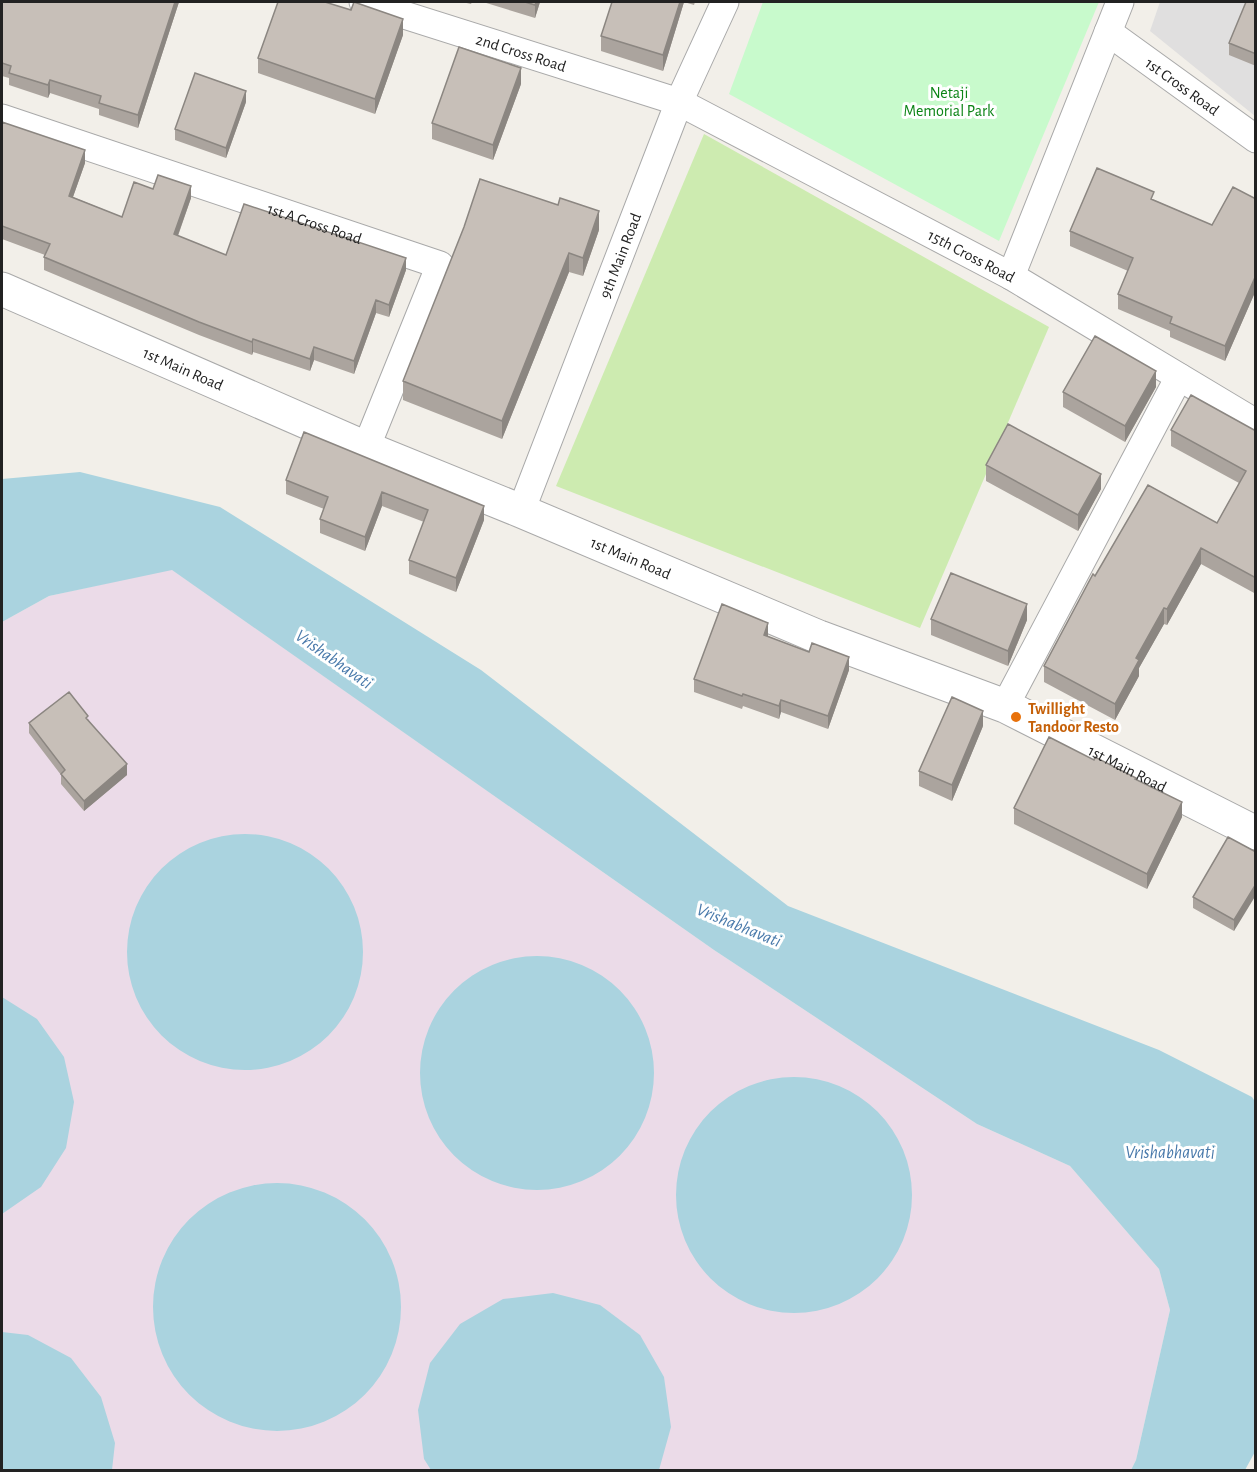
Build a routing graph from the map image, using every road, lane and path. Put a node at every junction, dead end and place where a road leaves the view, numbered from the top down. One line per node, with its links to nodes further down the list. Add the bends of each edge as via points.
1 (363, 2): 5 (street, 2nd Cross Road)
2 (725, 2): 5 (street, 9th Main Road)
3 (1120, 2): 4 (street)
4 (1108, 32): 7 (street, 1st Cross Road); 8 (street)
5 (679, 102): 8 (street, 15th Cross Road); 13 (street, 9th Main Road)
6 (2, 118): 12 (street, 1st A Cross Road, via 440,265)
7 (1256, 140)
8 (1011, 276): 10 (street, 15th Cross Road)
9 (2, 289): 12 (street, 1st Main Road)
10 (1179, 377): 11 (street, 15th Cross Road); 14 (street)
11 (1256, 423)
12 (366, 448): 13 (street, 1st Main Road)
13 (521, 511): 14 (street, 1st Main Road, via 819,637)
14 (1005, 706): 15 (street, 1st Main Road)
15 (1256, 833)

